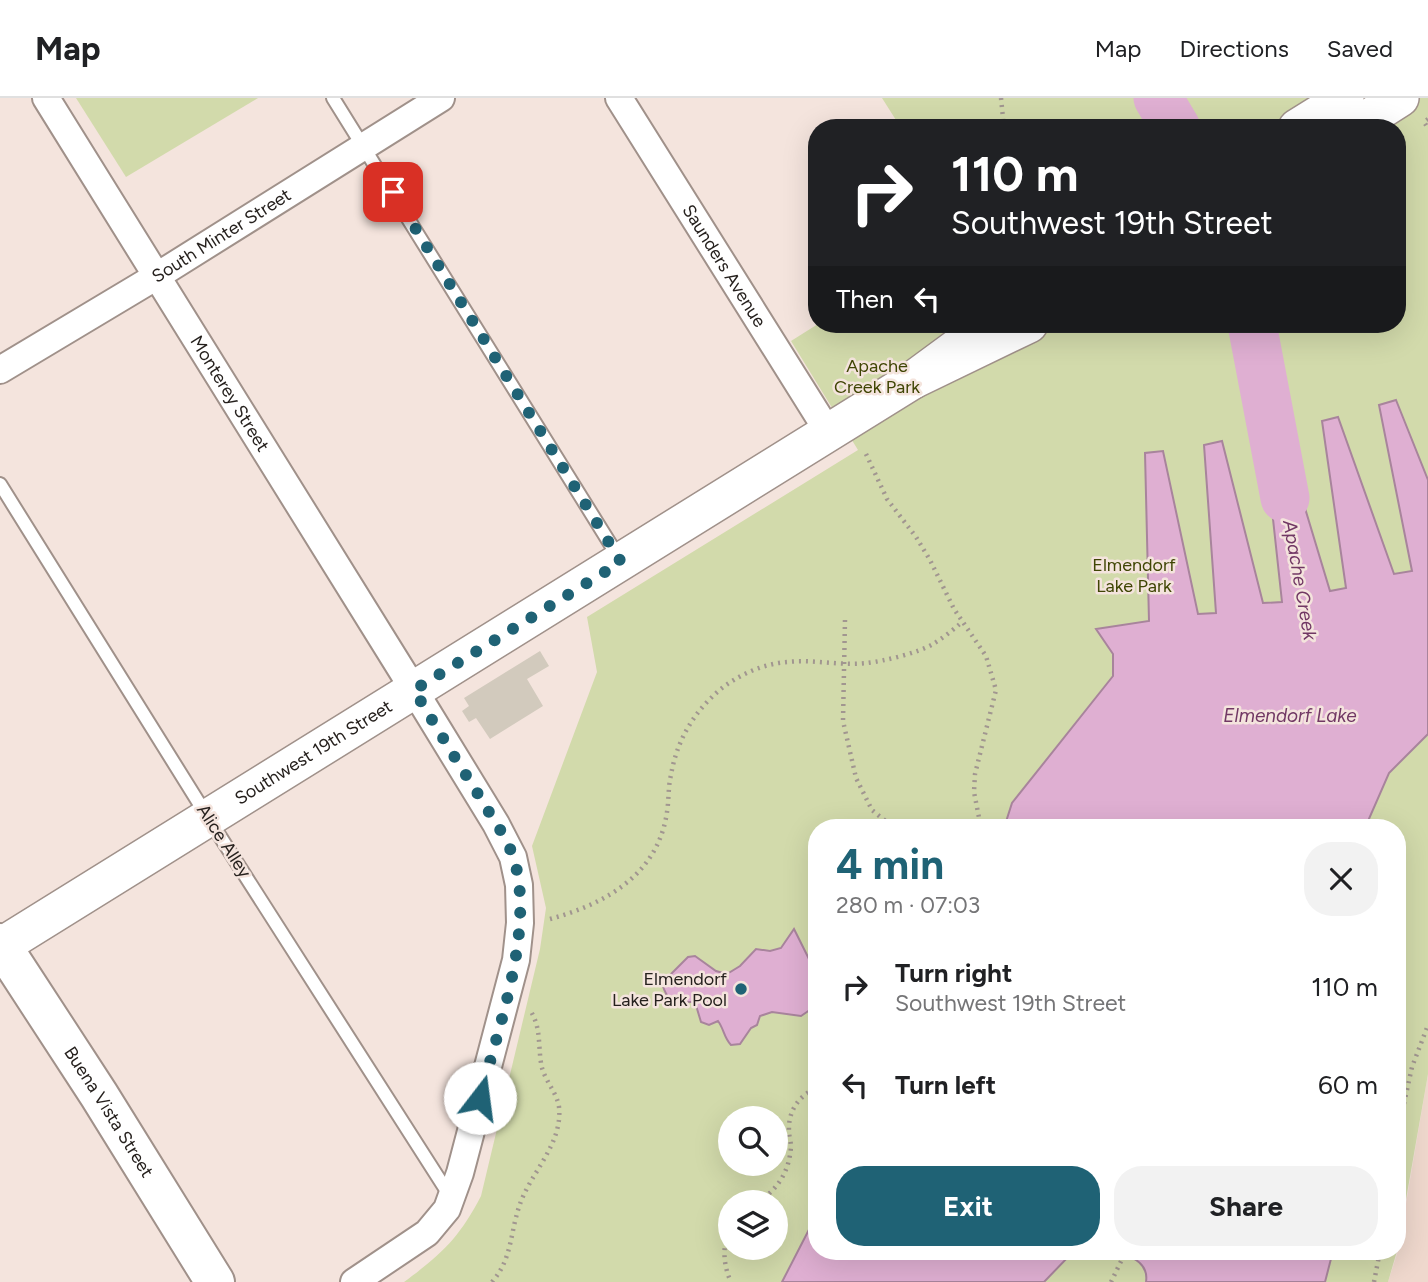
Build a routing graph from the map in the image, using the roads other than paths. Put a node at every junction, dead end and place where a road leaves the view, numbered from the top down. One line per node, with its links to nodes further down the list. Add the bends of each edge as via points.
1 (46, 98): 10 (street, Monterey Street)
2 (333, 98): 9 (lane)
3 (441, 98): 9 (street, South Minter Street)
4 (619, 98): 15 (street, Saunders Avenue)
5 (1345, 98): 7 (street)
6 (1400, 98): 8 (street)
7 (1311, 119)
8 (1367, 119)
9 (364, 146): 10 (street, South Minter Street); 17 (lane)
10 (157, 276): 13 (street, South Minter Street); 18 (street, Monterey Street)
11 (977, 333): 14 (street, Southwest 19th Street)
12 (1010, 333): 14 (street, Southwest 19th Street)
13 (0, 370)
14 (913, 380): 15 (street, Southwest 19th Street)
15 (829, 433): 17 (street, Southwest 19th Street)
16 (0, 484): 19 (lane, Alice Alley)
17 (621, 562): 18 (street, Southwest 19th Street)
18 (414, 690): 19 (street, Southwest 19th Street); 21 (street, Monterey Street, via 496,824 513,857 519,885 516,960)
19 (207, 816): 20 (street, Southwest 19th Street); 21 (lane, Alice Alley)
20 (1, 945): 22 (main road, Buena Vista Street)
21 (451, 1197): 23 (street, Monterey Street, via 427,1233)
22 (215, 1282)
23 (354, 1282)

